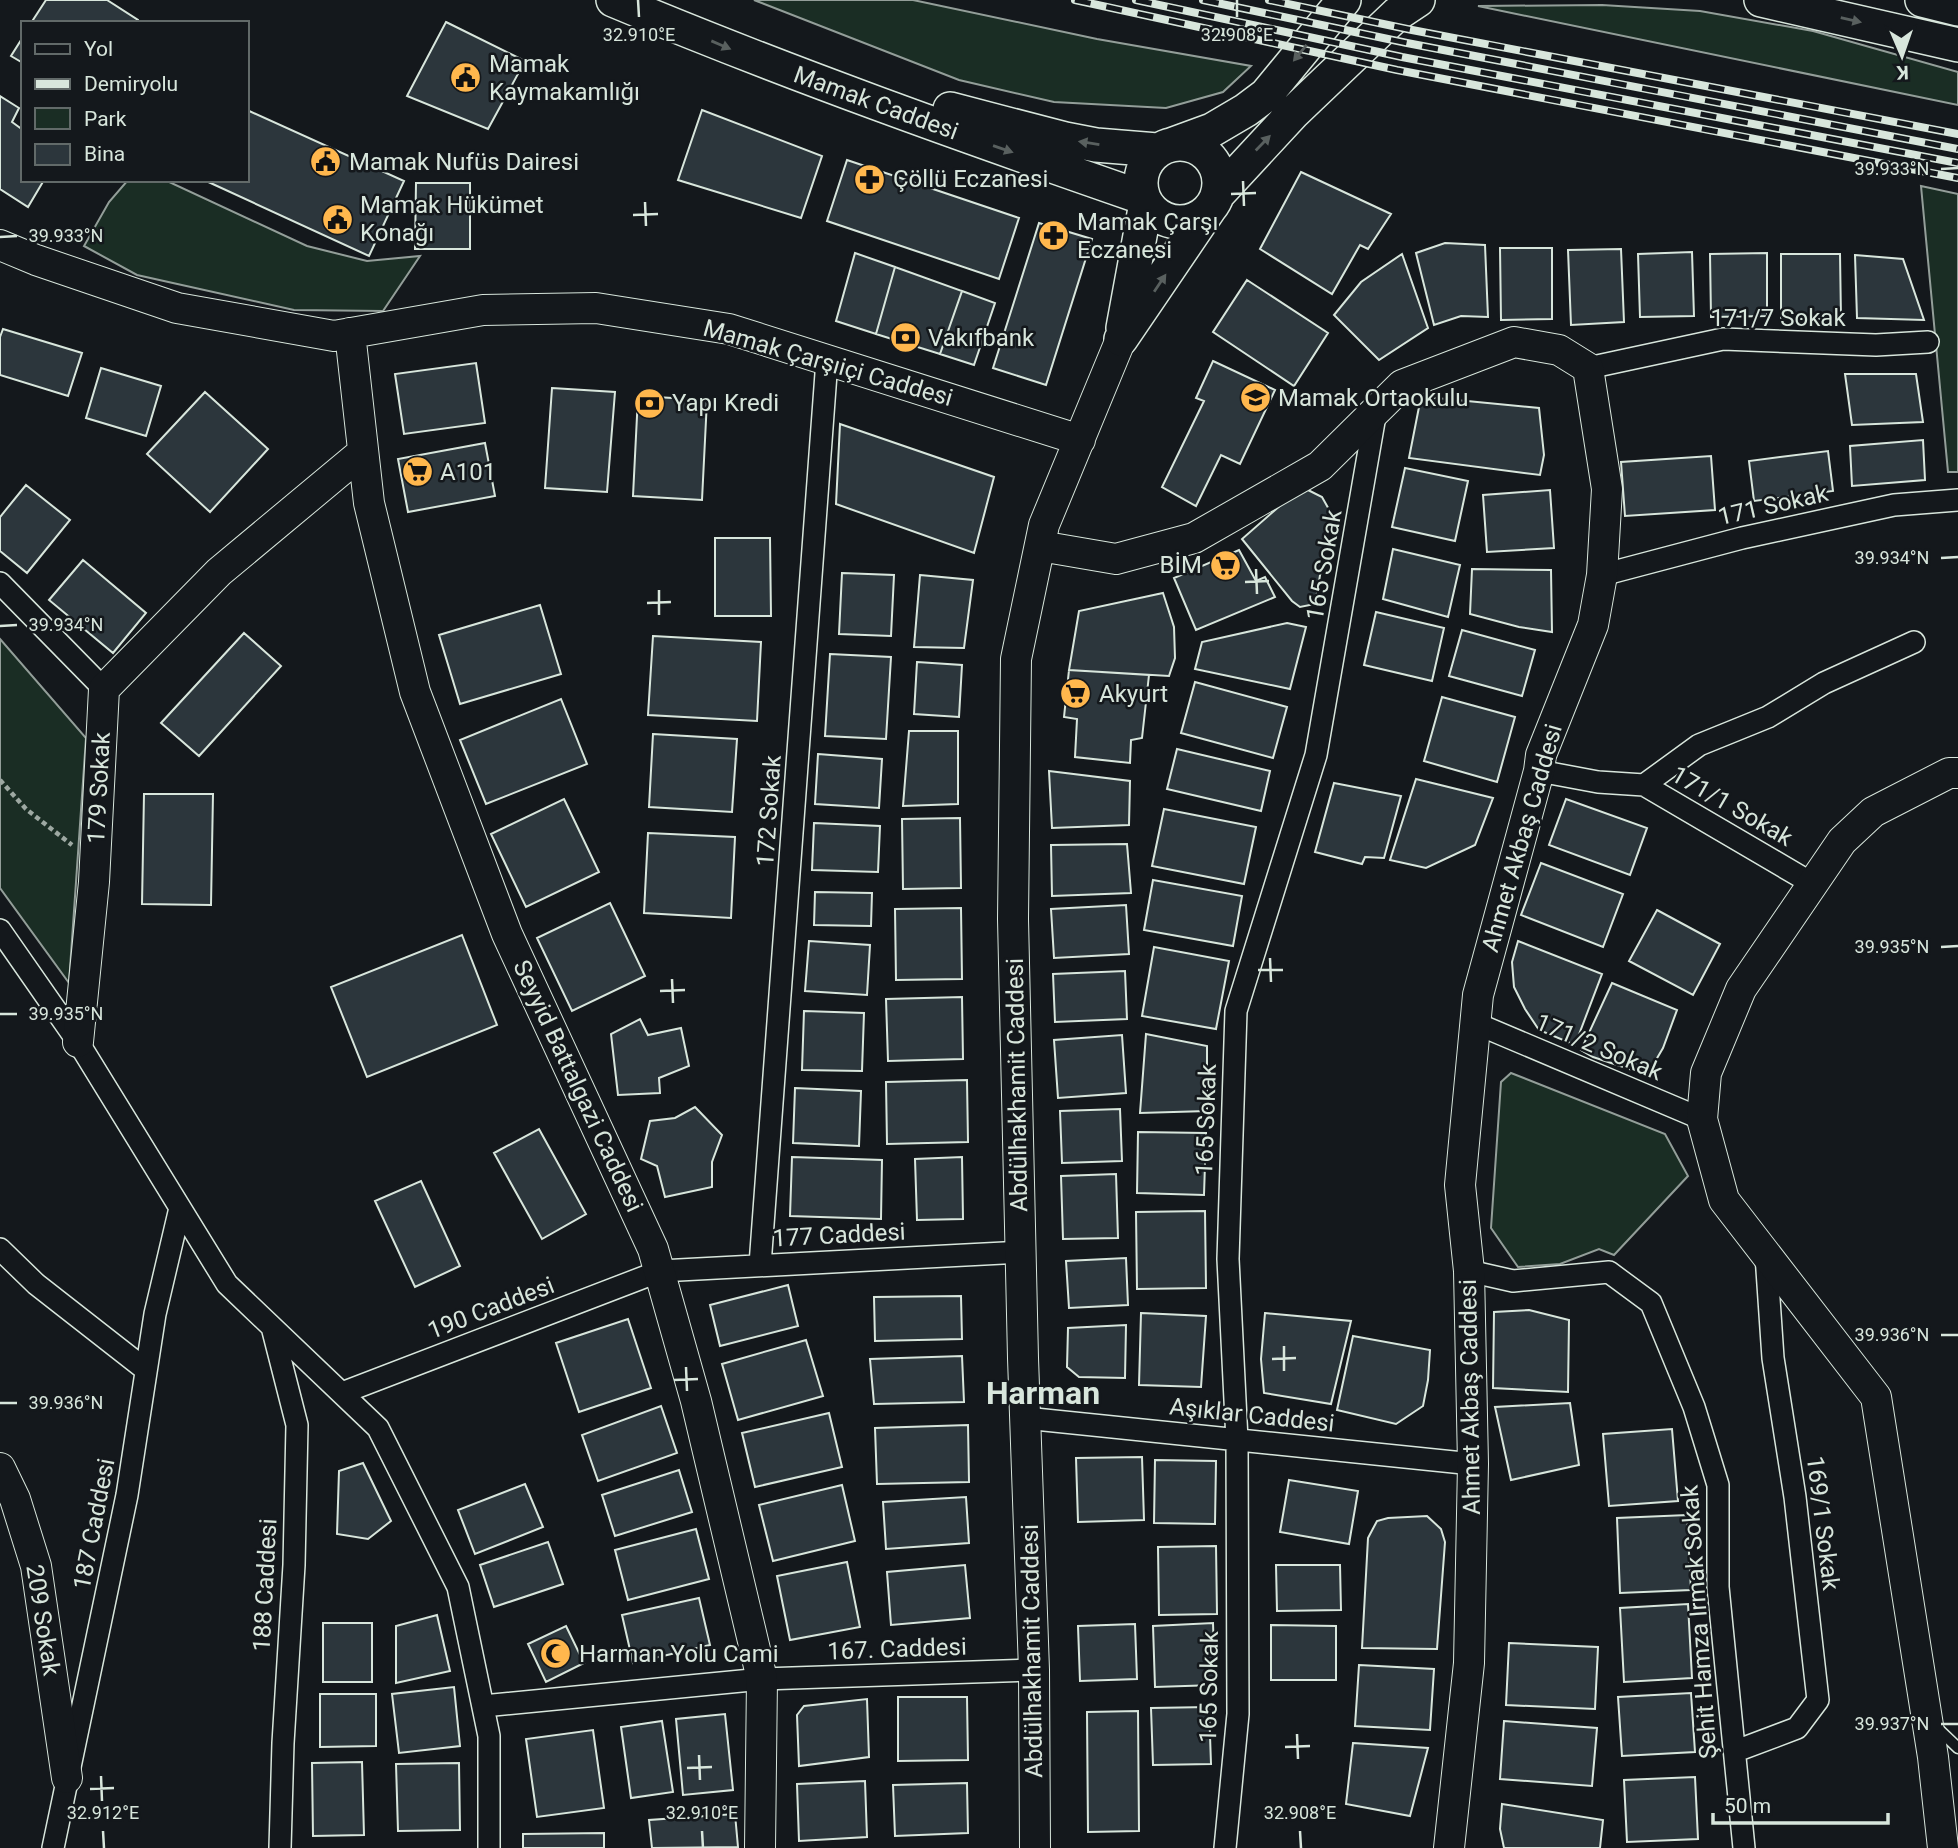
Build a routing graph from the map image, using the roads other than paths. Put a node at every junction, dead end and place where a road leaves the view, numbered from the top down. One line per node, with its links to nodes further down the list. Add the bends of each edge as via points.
1 (613, 0): 11 (main road, Mamak Caddesi, one-way to 11, via 843,92)
2 (671, 0): 9 (main road, Mamak Caddesi, one-way to 2, via 1096,145 947,108)
3 (1344, 0): 9 (main road, Mamak Caddesi, one-way to 9, via 1266,95 1212,130)
4 (1418, 0): 10 (main road, one-way to 4, via 1293,113 1397,14)
5 (1761, 0): 8 (main road, one-way to 8)
6 (1922, 0): 7 (main road)
7 (1958, 9)
8 (1958, 45)
9 (1164, 147): 10 (main road, via 1184,144 1209,156 1220,181); 11 (main road, via 1143,167)
10 (1215, 200): 11 (main road, via 1202,216 1178,223 1154,213); 14 (main road, one-way to 10)
11 (1144, 201): 14 (main road)
12 (0, 245): 13 (street, Mamak Çarşıiçi Caddesi, via 177,308 334,336)
13 (350, 333): 16 (street, Mamak Çarşıiçi Caddesi, via 483,310 596,309 729,330); 20 (street, Seyyid Battalgazi Caddesi)
14 (1121, 340): 19 (street, Abdülhakhamit Caddesi)
15 (1928, 342): 17 (street, 171/7 Sokak, via 1876,345 1723,339)
16 (827, 360): 19 (street, Mamak Çarşıiçi Caddesi); 39 (street, 172 Sokak)
17 (1588, 368): 18 (street, via 1559,350 1514,342 1402,385); 23 (street, Ahmet Akbaş Caddesi, via 1606,489)
18 (1376, 410): 22 (street, via 1320,466 1194,538 1116,559); 46 (street, 165 Sokak, via 1316,755 1236,1011 1228,1259)
19 (1080, 440): 22 (street, Abdülhakhamit Caddesi, via 1044,524)
20 (363, 452): 26 (street, via 219,572); 40 (street, Seyyid Battalgazi Caddesi, via 369,503 415,692 507,934)
21 (1958, 500): 23 (street, 171 Sokak, via 1894,505)
22 (1040, 547): 37 (street, Abdülhakhamit Caddesi, via 1016,659 1013,919)
23 (1602, 575): 27 (street, Ahmet Akbaş Caddesi, via 1593,625 1541,755)
24 (0, 583): 26 (street)
25 (1914, 642): 29 (street, via 1824,683 1768,717 1699,745)
26 (104, 689): 33 (street, 179 Sokak, via 95,863)
27 (1539, 771): 29 (street, 171/1 Sokak); 32 (street, Ahmet Akbaş Caddesi, via 1478,995)
28 (1958, 773): 30 (street, via 1949,773 1872,812 1842,841)
29 (1644, 785): 30 (street, 171/1 Sokak)
30 (1813, 884): 34 (street, via 1741,989 1706,1073)
31 (0, 930): 33 (street)
32 (1475, 1023): 34 (street, 171/2 Sokak); 41 (street, Ahmet Akbaş Caddesi, via 1460,1185)
33 (78, 1042): 35 (street)
34 (1702, 1119): 38 (street, via 1724,1200)
35 (180, 1208): 42 (street, via 227,1284); 43 (street, 187 Caddesi)
36 (0, 1249): 43 (street, via 36,1284)
37 (1021, 1252): 39 (street, 177 Caddesi); 45 (street, Abdülhakhamit Caddesi)
38 (1766, 1253): 52 (street, via 1877,1397); 54 (street, 169/1 Sokak, via 1773,1358 1795,1497 1818,1700 1797,1728)
39 (760, 1265): 40 (street, 177 Caddesi)
40 (660, 1271): 44 (street, 190 Caddesi); 50 (street, Seyyid Battalgazi Caddesi)
41 (1469, 1271): 47 (street, Ahmet Akbaş Caddesi); 54 (street, Şehit Hamza Irmak Sokak, via 1513,1281 1609,1272 1651,1303 1694,1407 1718,1485 1718,1587)
42 (272, 1327): 44 (street); 57 (street, 188 Caddesi, via 297,1425)
43 (146, 1370): 55 (street, 187 Caddesi, via 128,1495)
44 (342, 1394): 51 (street, via 378,1428 458,1587)
45 (1025, 1418): 46 (street, Aşıklar Caddesi); 49 (street, Abdülhakhamit Caddesi)
46 (1237, 1440): 47 (street, Aşıklar Caddesi); 61 (street, 165 Sokak, via 1238,1714)
47 (1473, 1464): 62 (street, Ahmet Akbaş Caddesi, via 1469,1663)
48 (0, 1468): 55 (street, 209 Sokak, via 36,1566)
49 (1034, 1670): 50 (street, 167. Caddesi); 60 (street, Abdülhakhamit Caddesi)
50 (762, 1679): 51 (street, 167. Caddesi); 59 (street, Seyyid Battalgazi Caddesi)
51 (483, 1706): 58 (street, via 489,1736)
52 (1927, 1718): 53 (lane); 64 (street)
53 (1958, 1748)
54 (1736, 1751): 63 (street, Şehit Hamza Irmak Sokak)
55 (67, 1778): 56 (street, 187 Caddesi)
56 (52, 1848)
57 (280, 1848)
58 (489, 1848)
59 (760, 1848)
60 (1035, 1848)
61 (1225, 1848)
62 (1449, 1848)
63 (1744, 1848)
64 (1943, 1848)

